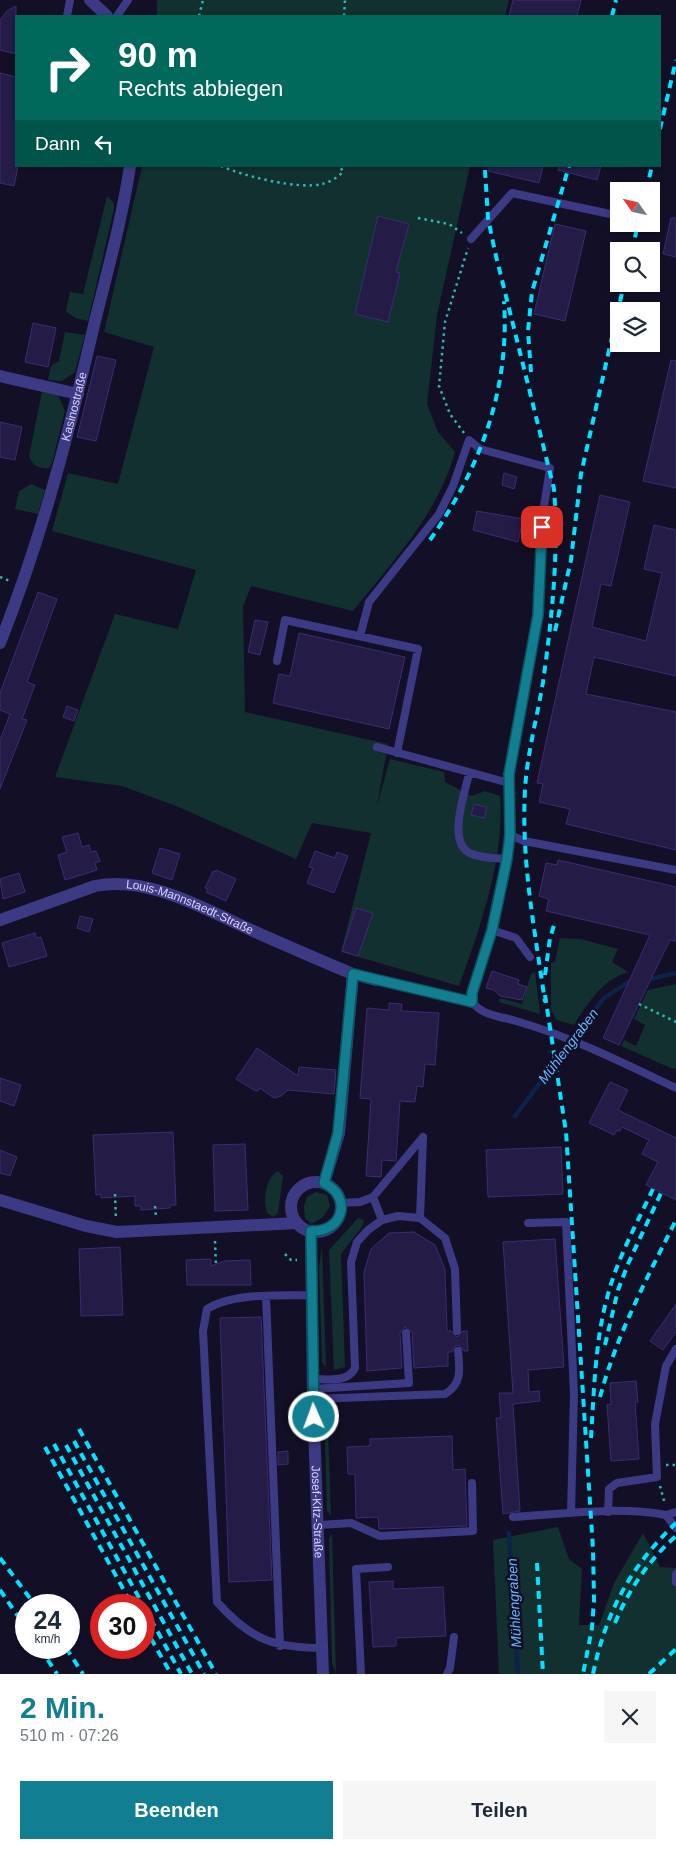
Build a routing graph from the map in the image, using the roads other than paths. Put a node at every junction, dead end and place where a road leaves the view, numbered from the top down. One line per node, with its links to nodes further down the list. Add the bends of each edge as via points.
1 (70, 0): 4 (lane)
2 (90, 0): 5 (street)
3 (128, 0): 6 (lane)
4 (67, 15)
5 (106, 15)
6 (118, 15)
7 (130, 167): 11 (street, Kasinostraße)
8 (610, 214): 9 (lane, via 512,192)
9 (471, 239)
10 (0, 376): 11 (street)
11 (78, 394): 13 (street, Kasinostraße, via 37,542)
12 (360, 636): 14 (lane, via 285,620); 16 (lane, via 418,649); 18 (lane, via 369,602 439,514 469,440 480,449 550,468 543,513 538,615)
13 (0, 643)
14 (277, 661)
15 (377, 747): 16 (lane)
16 (397, 753): 17 (lane)
17 (469, 774): 18 (lane); 20 (lane, via 457,832 461,844 468,852)
18 (509, 784): 19 (lane)
19 (510, 835): 20 (lane); 21 (lane, via 524,841)
20 (507, 859): 23 (lane)
21 (676, 870)
22 (0, 920): 25 (street, Louis-Mannstaedt-Straße, via 95,886 126,884 180,899)
23 (492, 930): 24 (lane, via 516,938); 27 (lane)
24 (530, 957)
25 (353, 974): 26 (street, Louis-Mannstaedt-Straße); 29 (street, via 338,1133)
26 (376, 980): 27 (lane)
27 (472, 1002): 28 (lane, via 488,1015 580,1043)
28 (676, 1088)
29 (324, 1183): 32 (street, via 335,1191); 36 (street, via 306,1184 295,1194 291,1209)
30 (373, 1197): 32 (lane, via 360,1202); 33 (lane, via 423,1137); 34 (lane)
31 (0, 1200): 36 (street, via 117,1232)
32 (341, 1203): 37 (street, via 334,1225 319,1232)
33 (420, 1218): 34 (lane, via 398,1216); 40 (lane, via 445,1238 455,1269)
34 (382, 1220): 44 (lane, via 357,1242 351,1262 352,1375)
35 (528, 1222): 48 (lane, via 566,1222 574,1394)
36 (297, 1223): 37 (street)
37 (311, 1231): 38 (street, Josef-Kitz-Straße)
38 (313, 1295): 39 (lane); 44 (street, Josef-Kitz-Straße)
39 (266, 1296): 57 (lane); 57 (lane, via 215,1304 207,1309 203,1331 217,1602 234,1621)
40 (457, 1331)
41 (406, 1333): 44 (lane, via 409,1383)
42 (676, 1349): 46 (lane, via 666,1366 655,1424 657,1477 617,1483 609,1489)
43 (458, 1351): 44 (lane, via 458,1381 454,1389 445,1394)
44 (313, 1389): 51 (street, Josef-Kitz-Straße)
45 (472, 1483): 51 (lane, via 473,1531 380,1536 351,1523)
46 (608, 1512): 48 (lane); 49 (lane)
47 (676, 1512): 49 (lane)
48 (571, 1513): 50 (lane)
49 (666, 1516): 52 (lane)
50 (513, 1517)
51 (319, 1525): 58 (street, Josef-Kitz-Straße)
52 (676, 1528)
53 (388, 1567): 60 (lane, via 356,1569)
54 (676, 1574): 55 (lane)
55 (676, 1582)
56 (454, 1637): 61 (lane)
57 (280, 1646): 58 (lane)
58 (322, 1648): 59 (street, Josef-Kitz-Straße)
59 (323, 1674)
60 (361, 1674)
61 (447, 1674)

